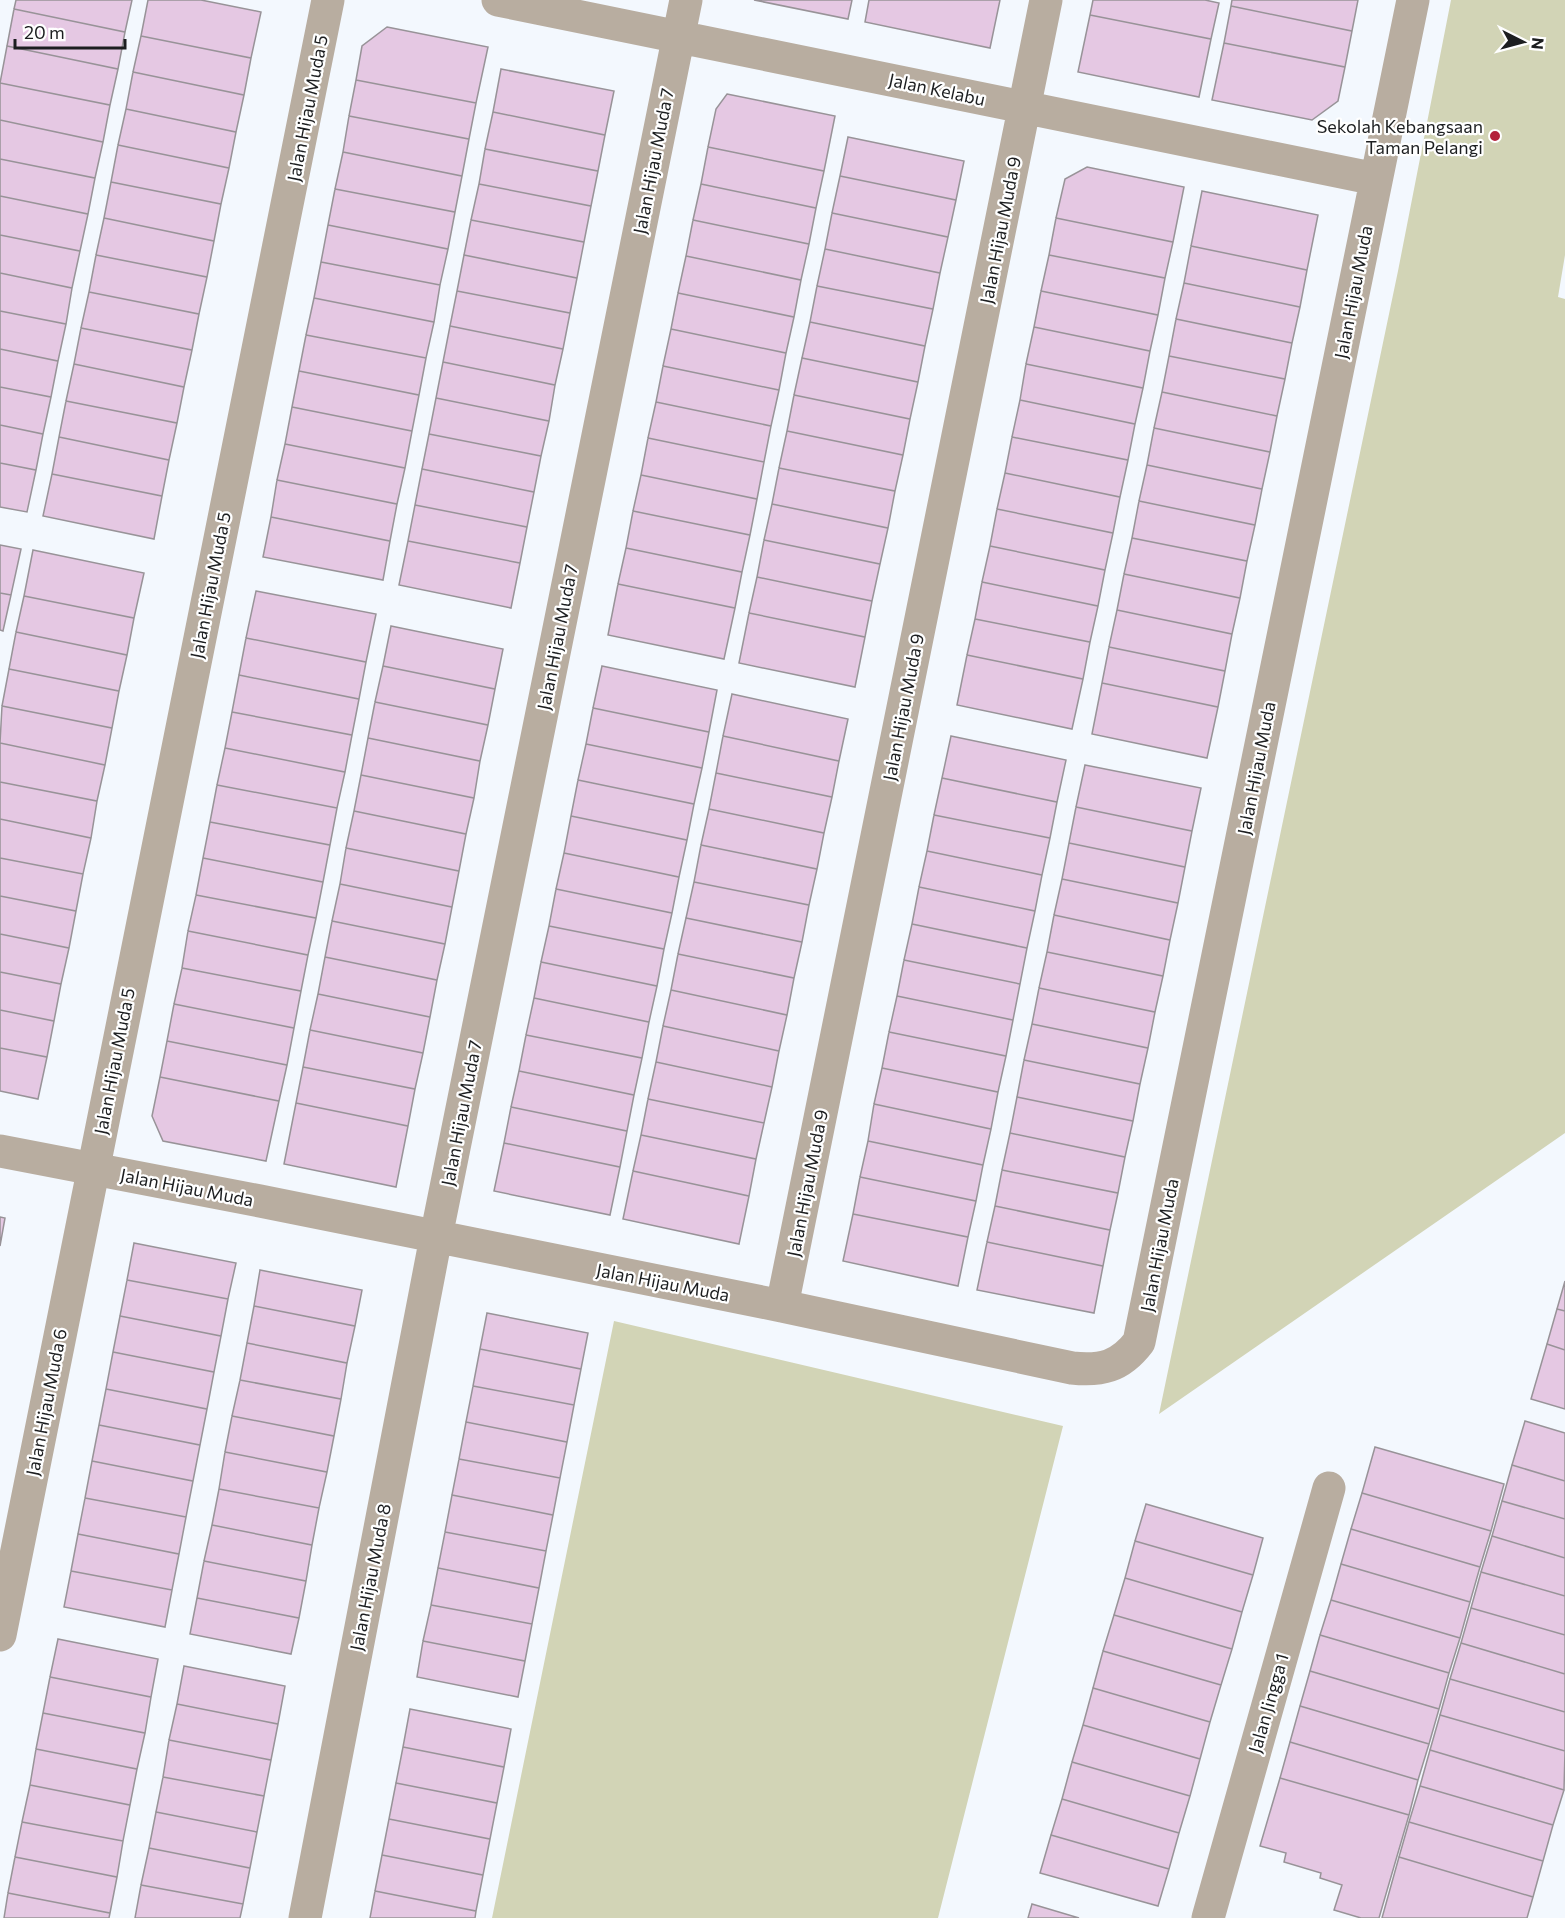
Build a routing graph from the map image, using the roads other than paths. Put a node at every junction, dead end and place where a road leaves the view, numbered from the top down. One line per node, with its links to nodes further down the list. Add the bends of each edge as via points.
1 (328, 0): 10 (street, Jalan Hijau Muda 5)
2 (498, 0): 6 (street, Jalan Kelabu)
3 (686, 0): 6 (street, Jalan Hijau Muda 7)
4 (1046, 0): 7 (street, Jalan Hijau Muda 9)
5 (1413, 0): 8 (street, Jalan Hijau Muda)
6 (678, 37): 7 (street, Jalan Kelabu); 11 (street, Jalan Hijau Muda 7)
7 (1025, 107): 8 (street, Jalan Kelabu); 12 (street, Jalan Hijau Muda 9)
8 (1376, 179): 12 (street, Jalan Hijau Muda, via 1139,1342 1129,1355 1113,1364 1094,1370 1072,1368)
9 (0, 1151): 10 (street, Jalan Hijau Muda)
10 (92, 1169): 11 (street, Jalan Hijau Muda); 14 (street, Jalan Hijau Muda 6)
11 (436, 1237): 12 (street, Jalan Hijau Muda); 15 (street, Jalan Hijau Muda 8)
12 (782, 1306)
13 (1329, 1488): 16 (street, Jalan Jingga 1)
14 (0, 1635)
15 (305, 1918)
16 (1208, 1918)

